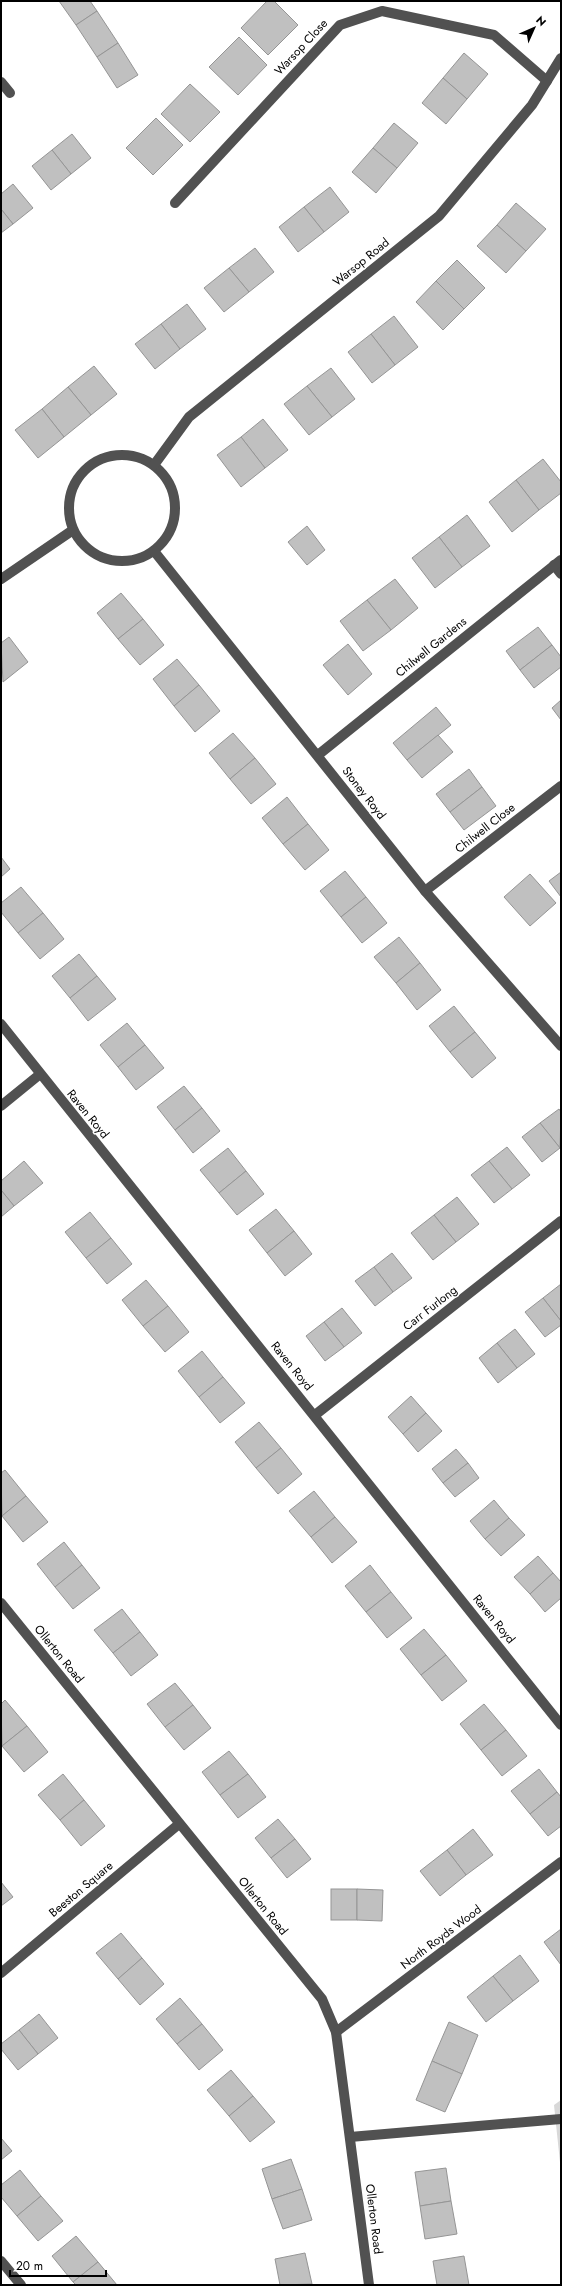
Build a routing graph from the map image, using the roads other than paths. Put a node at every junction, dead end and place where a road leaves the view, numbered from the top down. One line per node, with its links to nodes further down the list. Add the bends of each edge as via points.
1 (561, 58): 2 (street, Warsop Road)
2 (547, 81): 5 (street, Warsop Close, via 494,35 382,11 340,25); 6 (street, Warsop Road, via 532,105 440,216 190,417)
3 (1, 82): 4 (street)
4 (10, 93)
5 (175, 203)
6 (154, 465): 7 (street, via 125,454 107,456 90,465 77,478 70,493 69,512); 8 (street, via 169,484 174,496 175,514 167,537)
7 (73, 530): 8 (street, via 79,540 93,553 110,560 138,559); 11 (street)
8 (154, 551): 12 (street, Stoney Royd)
9 (557, 563): 10 (street); 12 (street, Chilwell Gardens)
10 (561, 574)
11 (1, 579)
12 (318, 755): 14 (street, Stoney Royd)
13 (561, 786): 14 (street, Chilwell Close)
14 (425, 891): 16 (street, Stoney Royd)
15 (1, 1024): 17 (street, Raven Royd)
16 (561, 1046)
17 (39, 1075): 18 (street); 20 (street, Raven Royd)
18 (1, 1106)
19 (561, 1221): 20 (street, Carr Furlong)
20 (315, 1415): 22 (street, Raven Royd)
21 (1, 1603): 23 (street, Ollerton Road)
22 (561, 1725)
23 (179, 1824): 25 (street, Beeston Square); 26 (street, Ollerton Road, via 322,1999)
24 (561, 1862): 26 (street, North Royds Wood)
25 (1, 1973)
26 (336, 2032): 28 (street, Ollerton Road)
27 (561, 2119): 28 (street)
28 (350, 2137): 31 (street, Ollerton Road)
29 (1, 2261): 30 (street)
30 (21, 2285)
31 (369, 2285)

